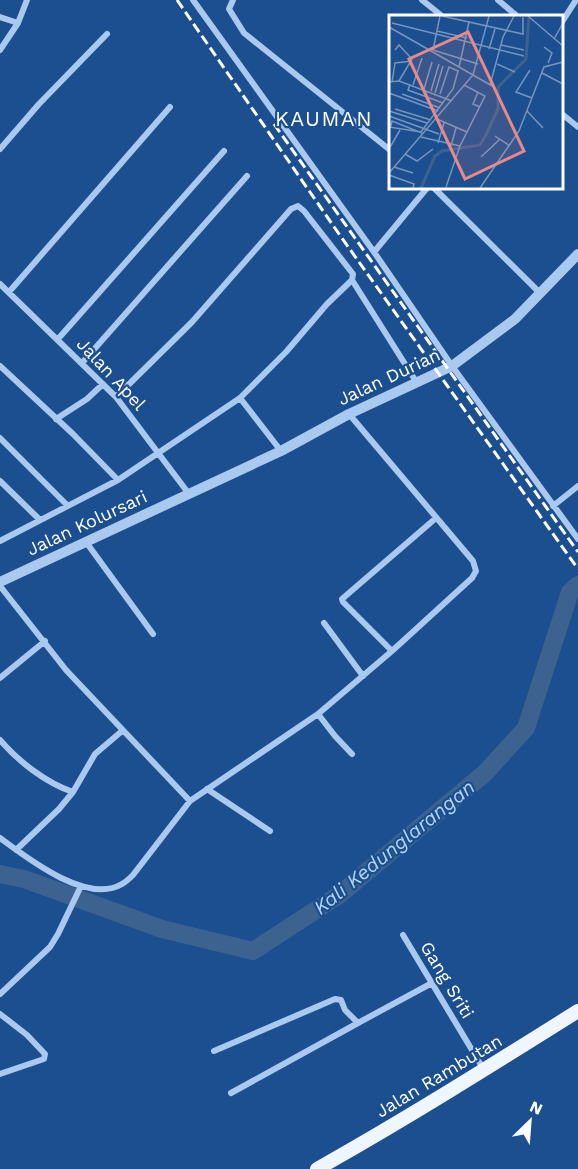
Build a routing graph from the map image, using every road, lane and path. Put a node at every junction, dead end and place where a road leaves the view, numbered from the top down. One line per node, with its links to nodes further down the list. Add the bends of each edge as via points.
1 (27, 0): 11 (street)
2 (193, 0): 23 (street)
3 (233, 0): 18 (street, via 229,9 244,33)
4 (422, 0): 7 (street)
5 (498, 0): 8 (street)
6 (576, 0): 10 (street)
7 (441, 15)
8 (516, 15)
9 (0, 17): 11 (street)
10 (563, 19)
11 (18, 23): 13 (street)
12 (107, 34): 17 (street)
13 (0, 50)
14 (170, 107): 27 (street)
15 (563, 116): 16 (street)
16 (578, 127)
17 (0, 149)
18 (389, 149)
19 (224, 151): 29 (street)
20 (247, 176): 30 (street)
21 (426, 189): 23 (street)
22 (435, 189): 28 (street)
23 (374, 252): 32 (street)
24 (578, 254): 28 (street, Jalan Durian)
25 (352, 280): 33 (street); 35 (street, via 350,268 304,210 291,208 192,322); 36 (street)
26 (0, 284): 27 (street, Jalan Apel)
27 (9, 292): 29 (street, Jalan Apel)
28 (542, 294): 32 (street, Jalan Durian, via 515,320)
29 (58, 339): 30 (street, Jalan Apel)
30 (82, 363): 34 (street, Jalan Apel)
31 (0, 366): 38 (street)
32 (452, 366): 33 (street, Jalan Durian); 47 (street)
33 (417, 383): 37 (street, Jalan Durian)
34 (103, 384): 35 (street, Jalan Apel); 38 (street)
35 (116, 397): 41 (street, Jalan Apel)
36 (240, 398): 40 (street); 41 (street)
37 (349, 414): 40 (street, Jalan Durian); 48 (street)
38 (56, 419): 42 (street)
39 (0, 438): 46 (street)
40 (279, 449): 45 (street, Jalan Durian)
41 (161, 455): 42 (street); 45 (street, Jalan Apel)
42 (118, 480): 46 (street)
43 (0, 481): 49 (street)
44 (578, 486): 47 (street)
45 (189, 494): 52 (street, Jalan Kolursari)
46 (67, 505): 49 (street)
47 (553, 506): 50 (street)
48 (436, 518): 57 (street, via 477,571); 57 (street, via 342,599)
49 (40, 519): 51 (street)
50 (578, 538)
51 (0, 541)
52 (86, 541): 53 (street, Jalan Kolursari); 55 (street)
53 (0, 584): 56 (street)
54 (324, 623): 58 (street)
55 (153, 634)
56 (45, 641): 59 (street); 61 (street, via 66,670)
57 (392, 651): 58 (street)
58 (363, 676): 60 (street)
59 (0, 678)
60 (318, 714): 63 (street); 64 (street)
61 (122, 730): 65 (street, via 95,754); 66 (street)
62 (0, 740): 65 (street, via 25,764)
63 (352, 754)
64 (207, 789): 66 (street); 67 (street)
65 (73, 792): 69 (street)
66 (190, 801): 70 (street, via 121,885)
67 (270, 831)
68 (0, 838): 69 (street)
69 (16, 850): 70 (street)
70 (80, 888): 73 (street, via 50,947)
71 (403, 936): 72 (street, Gang Sriti)
72 (432, 983): 76 (street); 78 (street, Gang Sriti)
73 (0, 994)
74 (578, 1011): 78 (main road, Jalan Rambutan)
75 (0, 1014): 79 (street, via 27,1035 45,1056)
76 (358, 1023): 77 (street, via 341,1000 335,999); 80 (street)
77 (214, 1051)
78 (484, 1070): 81 (main road, Jalan Rambutan)
79 (0, 1074)
80 (231, 1093)
81 (321, 1168)

